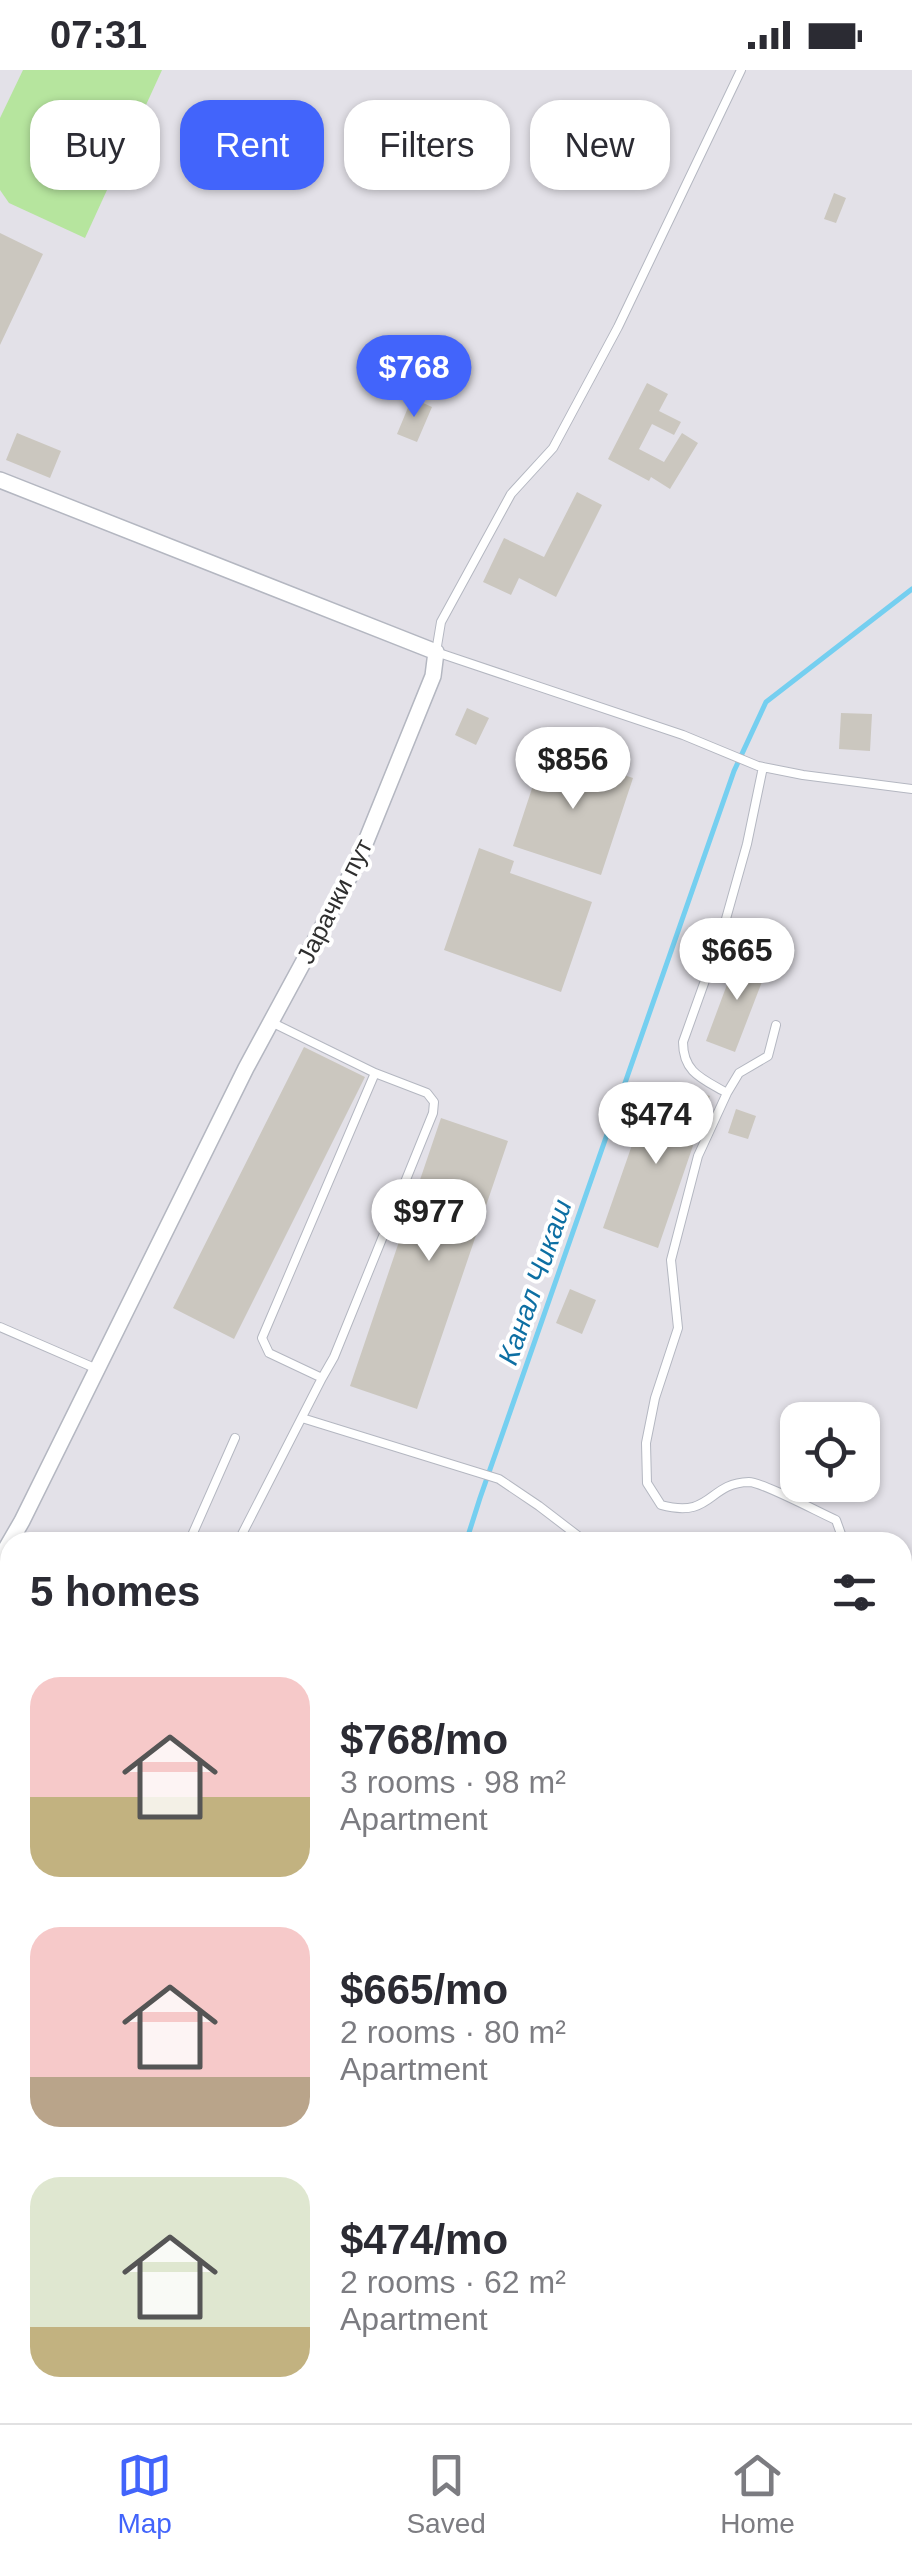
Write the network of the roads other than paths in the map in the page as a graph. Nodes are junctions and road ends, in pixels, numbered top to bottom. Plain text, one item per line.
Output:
1 (740, 70) edge
2 (0, 480) edge
3 (436, 652) junction
4 (761, 766) junction
5 (912, 789) edge
6 (271, 1022) junction
7 (776, 1025) dead end
8 (375, 1073) junction
9 (727, 1093) junction
10 (0, 1327) edge
11 (97, 1369) junction
12 (322, 1378) junction
13 (302, 1418) junction
14 (235, 1438) dead end
15 (16, 1532) edge
16 (193, 1532) edge
17 (243, 1532) edge
18 (573, 1532) edge
19 (840, 1532) edge

1 - 3 lane
2 - 3 street
3 - 4 lane
3 - 6 street, Јарачки пут
4 - 5 lane
4 - 9 lane
6 - 8 lane
6 - 11 street, Јарачки пут
7 - 9 lane
8 - 12 lane
8 - 12 lane
9 - 19 lane
10 - 11 lane
11 - 15 street, Јарачки пут
12 - 13 lane
13 - 17 lane
13 - 18 lane
14 - 16 lane

